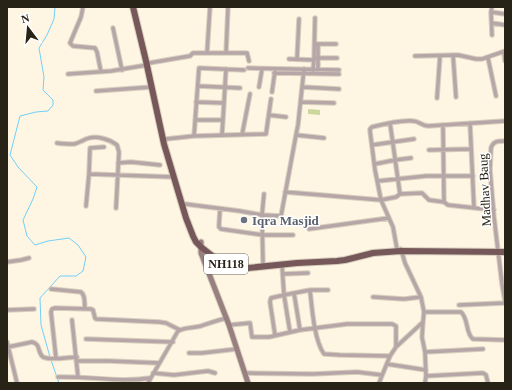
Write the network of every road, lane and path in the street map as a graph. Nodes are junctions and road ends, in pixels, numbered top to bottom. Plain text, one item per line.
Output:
1 (83, 7) edge
2 (133, 7) edge
3 (136, 7) edge
4 (210, 7) edge
5 (228, 7) edge
6 (492, 7) edge
7 (491, 12) junction
8 (505, 14) edge
9 (298, 18) dead end
10 (315, 18) dead end
11 (492, 23) junction
12 (505, 25) edge
13 (113, 28) dead end
14 (492, 34) dead end
15 (316, 44) junction
16 (336, 44) dead end
17 (505, 51) edge
18 (207, 53) junction
19 (226, 53) junction
20 (453, 55) junction
21 (415, 56) dead end
22 (440, 56) junction
23 (337, 58) dead end
24 (488, 58) junction
25 (505, 58) edge
26 (289, 59) dead end
27 (316, 59) junction
28 (248, 60) dead end
29 (297, 60) junction
30 (505, 61) edge
31 (148, 64) junction
32 (226, 69) junction
33 (262, 69) junction
34 (122, 70) junction
35 (313, 70) junction
36 (318, 70) junction
37 (275, 71) junction
38 (101, 72) junction
39 (304, 72) junction
40 (68, 74) dead end
41 (198, 86) junction
42 (152, 87) junction
43 (225, 87) junction
44 (259, 87) dead end
45 (302, 87) junction
46 (240, 88) dead end
47 (339, 89) dead end
48 (96, 91) dead end
49 (272, 92) dead end
50 (250, 94) dead end
51 (496, 96) dead end
52 (436, 98) dead end
53 (456, 98) dead end
54 (271, 100) dead end
55 (196, 102) junction
56 (301, 102) junction
57 (224, 103) junction
58 (334, 103) dead end
59 (269, 115) junction
60 (286, 117) dead end
61 (195, 120) junction
62 (223, 120) junction
63 (505, 121) edge
64 (390, 123) junction
65 (470, 123) junction
66 (443, 125) junction
67 (242, 135) junction
68 (296, 135) junction
69 (194, 136) junction
70 (222, 136) junction
71 (324, 138) dead end
72 (414, 138) dead end
73 (166, 139) junction
74 (505, 141) edge
75 (393, 142) junction
76 (57, 143) dead end
77 (372, 145) junction
78 (104, 147) dead end
79 (444, 149) junction
80 (471, 149) junction
81 (429, 150) dead end
82 (411, 158) dead end
83 (395, 160) junction
84 (118, 163) junction
85 (375, 164) junction
86 (160, 165) dead end
87 (89, 174) junction
88 (117, 175) junction
89 (444, 175) junction
90 (174, 176) junction
91 (473, 176) junction
92 (398, 178) junction
93 (378, 181) junction
94 (285, 192) junction
95 (264, 194) dead end
96 (400, 194) junction
97 (381, 200) junction
98 (444, 202) junction
99 (185, 204) junction
100 (86, 206) dead end
101 (474, 207) junction
102 (116, 208) dead end
103 (220, 208) junction
104 (494, 210) junction
105 (262, 215) junction
106 (389, 218) junction
107 (309, 229) dead end
108 (263, 234) junction
109 (293, 235) dead end
110 (201, 245) junction
111 (400, 249) junction
112 (502, 251) edge
113 (29, 258) dead end
114 (222, 260) junction
115 (7, 262) edge
116 (263, 264) junction
117 (282, 265) junction
118 (207, 269) junction
119 (283, 274) junction
120 (308, 274) dead end
121 (51, 289) dead end
122 (310, 290) junction
123 (328, 290) dead end
124 (294, 293) junction
125 (284, 294) junction
126 (504, 295) edge
127 (373, 297) dead end
128 (421, 297) junction
129 (505, 302) edge
130 (459, 305) dead end
131 (34, 309) dead end
132 (85, 309) junction
133 (7, 310) edge
134 (424, 312) junction
135 (227, 318) junction
136 (72, 320) dead end
137 (422, 322) junction
138 (229, 325) junction
139 (315, 327) junction
140 (180, 330) junction
141 (300, 330) junction
142 (290, 332) junction
143 (275, 335) junction
144 (86, 339) dead end
145 (505, 340) edge
146 (7, 342) edge
147 (172, 342) junction
148 (8, 347) junction
149 (396, 347) junction
150 (237, 349) junction
151 (483, 350) dead end
152 (425, 352) junction
153 (189, 353) dead end
154 (390, 356) junction
155 (54, 358) junction
156 (77, 359) junction
157 (159, 363) junction
158 (387, 364) junction
159 (426, 370) junction
160 (153, 373) junction
161 (215, 373) dead end
162 (245, 373) junction
163 (382, 375) junction
164 (426, 376) junction
165 (58, 377) dead end
166 (78, 377) junction
167 (150, 378) junction
168 (17, 383) edge
169 (148, 383) edge
170 (248, 383) edge
171 (379, 383) edge
172 (425, 383) edge
173 (488, 383) edge

1 - 38 street
2 - 31 highway, NH118
3 - 31 highway, NH118
4 - 18 street
5 - 19 street
6 - 7 street
7 - 8 street
7 - 11 street
9 - 29 street
10 - 15 street
11 - 12 street
11 - 14 street
13 - 34 street
15 - 16 street
15 - 27 street
17 - 24 street
17 - 25 street
18 - 19 street
18 - 31 street
19 - 28 street
20 - 22 street
20 - 24 street
20 - 53 street
21 - 22 street
22 - 52 street
23 - 27 street
24 - 51 street
25 - 30 street
26 - 29 street
27 - 29 street
27 - 35 street
27 - 36 street
31 - 34 street
31 - 42 highway, NH118
31 - 73 highway, NH118
32 - 33 street
32 - 41 street
32 - 43 street
33 - 37 street
33 - 44 street
34 - 38 street
35 - 36 street
35 - 39 street
36 - 39 street
37 - 39 street
37 - 49 street
38 - 40 street
39 - 45 street
41 - 43 street
41 - 55 street
42 - 48 street
42 - 90 highway, NH118
43 - 46 street
43 - 57 street
45 - 47 street
45 - 56 street
50 - 67 street
54 - 59 street
55 - 57 street
55 - 61 street
56 - 58 street
56 - 68 street
57 - 62 street
59 - 60 street
59 - 67 street
61 - 62 street
61 - 69 street
62 - 70 street
63 - 65 street
64 - 66 street
64 - 75 street
64 - 77 street
65 - 66 street
65 - 80 street
66 - 79 street
67 - 70 street
68 - 71 street
68 - 94 street
69 - 70 street
69 - 73 street
72 - 75 street
73 - 99 highway, NH118
74 - 104 street, Madhav Baug
75 - 77 street
75 - 83 street
76 - 84 street
77 - 85 street
78 - 87 street
79 - 80 street
79 - 81 street
79 - 89 street
80 - 91 street
82 - 83 street
83 - 85 street
83 - 92 street
84 - 86 street
84 - 88 street
85 - 93 street
87 - 88 street
87 - 100 street
88 - 90 street
88 - 102 street
89 - 91 street
89 - 92 street
89 - 98 street
90 - 110 highway, NH118
91 - 101 street
92 - 93 street
92 - 96 street
93 - 97 street
94 - 97 street
94 - 105 street
95 - 105 street
96 - 97 street
96 - 98 street
97 - 106 street
98 - 101 street
99 - 103 street
99 - 110 highway, NH118
101 - 104 street
103 - 105 street
103 - 108 street
104 - 112 street, Madhav Baug
105 - 108 street
106 - 107 street
106 - 111 street
108 - 109 street
108 - 116 street
110 - 114 highway, NH118
110 - 118 main road
111 - 112 highway, NH118
111 - 116 highway, NH118
111 - 117 highway, NH118
111 - 128 street
112 - 126 street, Madhav Baug
113 - 115 street
114 - 116 highway, NH118
114 - 117 highway, NH118
114 - 118 main road
117 - 119 street
118 - 135 main road
119 - 120 street
119 - 125 street
121 - 132 street
122 - 123 street
122 - 124 street
122 - 139 street
124 - 125 street
124 - 141 street
125 - 142 street
125 - 143 street
126 - 129 street, Madhav Baug
127 - 128 street
128 - 134 street
129 - 130 street
131 - 133 street
132 - 140 street
132 - 155 street
134 - 137 street
134 - 145 street
135 - 138 main road
135 - 140 street
136 - 156 street
137 - 149 street
137 - 152 street
138 - 143 street
138 - 150 main road
139 - 141 street
139 - 149 street
139 - 154 street
140 - 147 street
141 - 142 street
142 - 143 street
144 - 147 street
146 - 148 street
147 - 157 street
148 - 155 street
148 - 168 street
149 - 154 street
150 - 153 street
150 - 162 main road
151 - 152 street
152 - 159 street
154 - 158 street
155 - 156 street
156 - 157 street
156 - 166 street
157 - 160 street
158 - 159 street
158 - 163 street
159 - 164 street
160 - 161 street
160 - 167 street
162 - 163 street
162 - 170 main road
163 - 171 street
164 - 172 street
164 - 173 street
165 - 166 street
166 - 167 street
167 - 169 street

